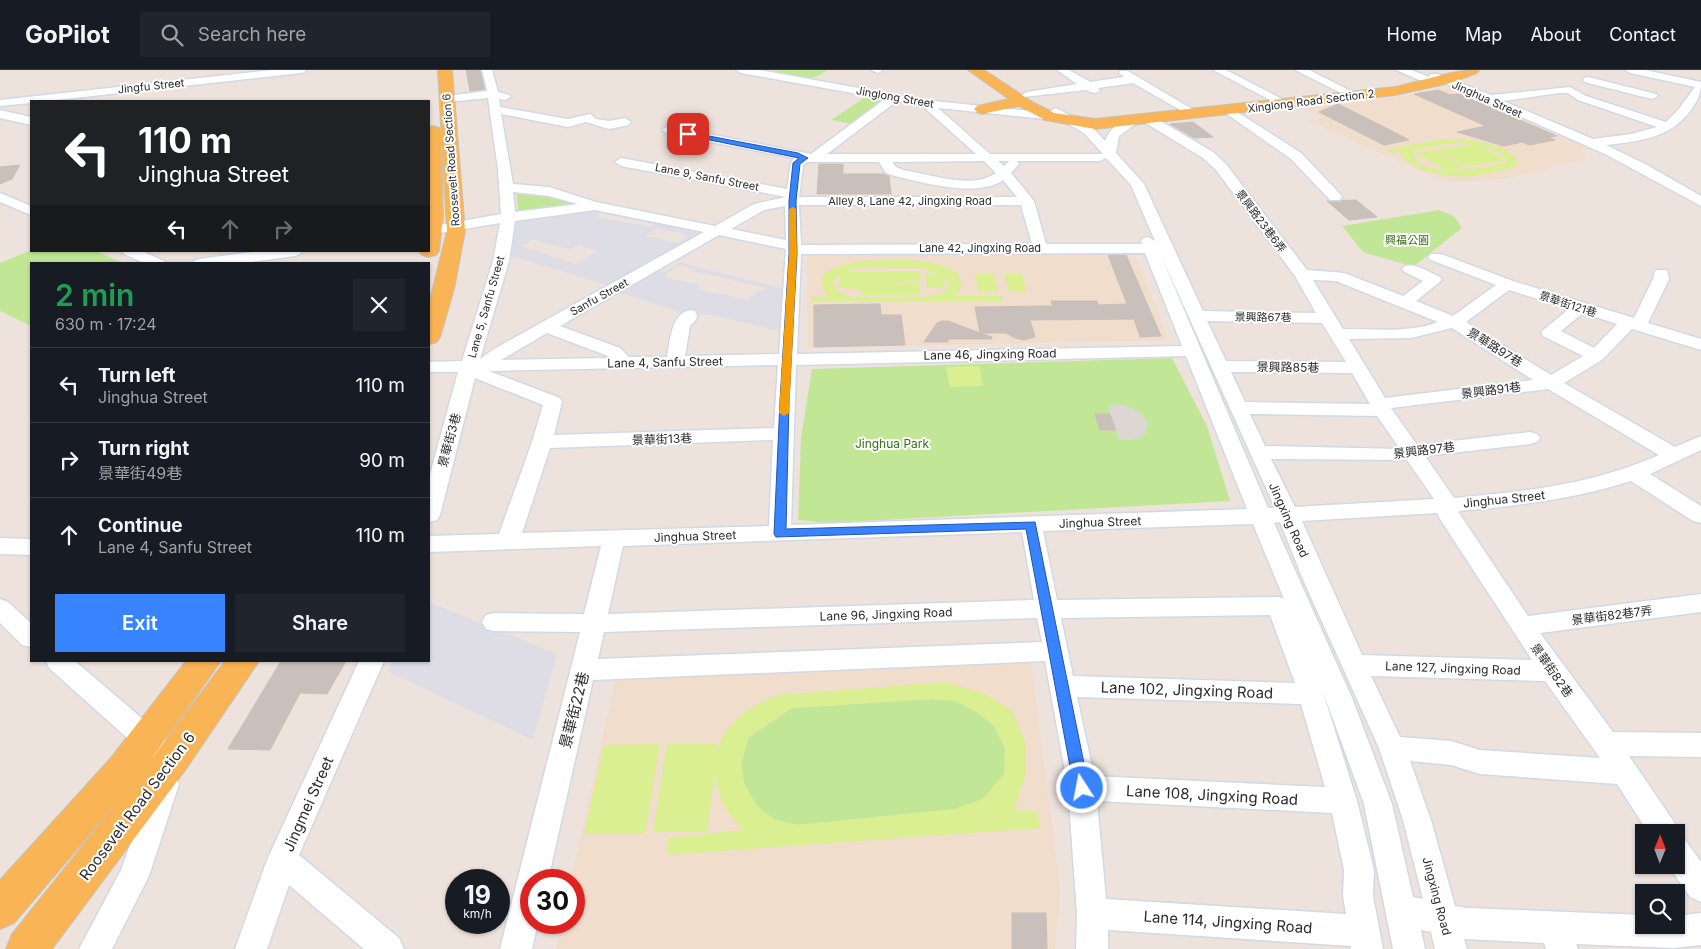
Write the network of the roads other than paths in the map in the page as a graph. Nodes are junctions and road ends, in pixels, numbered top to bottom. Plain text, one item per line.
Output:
1 (302, 70) edge
2 (429, 70) edge
3 (445, 70) edge
4 (487, 70) edge
5 (741, 70) edge
6 (976, 70) edge
7 (982, 70) edge
8 (988, 70) edge
9 (1062, 70) edge
10 (1119, 70) edge
11 (1218, 70) edge
12 (1300, 70) edge
13 (1401, 70) edge
14 (1455, 70) edge
15 (1472, 70) edge
16 (1630, 70) edge
17 (1601, 73) dead end
18 (827, 74) dead end
19 (1589, 75) edge
20 (1136, 76) edge
21 (1434, 79) junction
22 (814, 82) junction
23 (1088, 86) junction
24 (1701, 86) edge
25 (1570, 90) junction
26 (1345, 91) junction
27 (493, 94) junction
28 (1101, 94) dead end
29 (1021, 96) junction
30 (1652, 96) dead end
31 (895, 98) junction
32 (447, 99) junction
33 (1276, 99) junction
34 (1489, 99) junction
35 (516, 100) dead end
36 (0, 103) edge
37 (1696, 103) edge
38 (934, 104) junction
39 (982, 109) junction
40 (570, 110) dead end
41 (1186, 110) junction
42 (1228, 110) junction
43 (495, 111) junction
44 (0, 114) edge
45 (1064, 117) junction
46 (590, 118) junction
47 (1142, 118) junction
48 (30, 121) edge
49 (625, 122) dead end
50 (1668, 127) junction
51 (668, 130) dead end
52 (1590, 143) junction
53 (1105, 155) junction
54 (809, 158) junction
55 (883, 158) junction
56 (987, 158) junction
57 (1019, 158) junction
58 (621, 162) dead end
59 (1004, 173) junction
60 (508, 188) junction
61 (1335, 196) dead end
62 (0, 197) edge
63 (793, 197) junction
64 (1027, 201) junction
65 (1701, 202) edge
66 (595, 206) junction
67 (30, 211) edge
68 (508, 217) junction
69 (456, 226) junction
70 (431, 231) edge
71 (719, 231) junction
72 (794, 248) junction
73 (1040, 248) junction
74 (1158, 248) junction
75 (131, 252) edge
76 (288, 252) edge
77 (1436, 258) dead end
78 (154, 262) edge
79 (214, 262) edge
80 (1410, 269) dead end
81 (1299, 270) junction
82 (1661, 273) dead end
83 (1507, 284) junction
84 (1405, 302) junction
85 (1580, 308) junction
86 (689, 315) dead end
87 (1197, 316) junction
88 (1454, 322) junction
89 (1634, 324) junction
90 (1334, 326) junction
91 (546, 327) junction
92 (430, 334) edge
93 (1701, 346) edge
94 (1192, 351) junction
95 (1596, 356) junction
96 (788, 359) junction
97 (675, 361) junction
98 (625, 363) junction
99 (1219, 366) junction
100 (430, 367) edge
101 (473, 367) junction
102 (1357, 368) junction
103 (1551, 383) junction
104 (1381, 407) junction
105 (1238, 408) junction
106 (783, 434) junction
107 (1530, 438) dead end
108 (542, 442) junction
109 (1701, 442) edge
110 (1258, 452) junction
111 (1412, 454) junction
112 (1675, 456) junction
113 (1633, 473) junction
114 (1448, 504) junction
115 (430, 512) edge
116 (1287, 515) junction
117 (1261, 516) junction
118 (1701, 516) edge
119 (1031, 524) junction
120 (780, 534) junction
121 (614, 539) junction
122 (508, 541) junction
123 (430, 544) edge
124 (0, 546) edge
125 (30, 548) edge
126 (1701, 603) edge
127 (0, 608) edge
128 (1047, 609) junction
129 (494, 622) dead end
130 (594, 623) junction
131 (1522, 626) junction
132 (30, 637) edge
133 (1054, 649) junction
134 (59, 662) edge
135 (204, 662) edge
136 (242, 662) edge
137 (372, 662) edge
138 (1354, 665) junction
139 (584, 670) junction
140 (1552, 671) junction
141 (1062, 686) junction
142 (1311, 694) junction
143 (1606, 744) junction
144 (1701, 745) edge
145 (1392, 748) junction
146 (160, 749) junction
147 (1624, 772) junction
148 (1082, 788) junction
149 (1343, 801) junction
150 (1659, 824) edge
151 (282, 860) junction
152 (1685, 864) edge
153 (536, 869) edge
154 (1701, 888) edge
155 (0, 909) edge
156 (1400, 910) junction
157 (1092, 914) junction
158 (520, 932) edge
159 (1447, 934) edge
160 (1686, 937) edge
161 (1558, 938) edge
162 (1366, 940) edge
163 (254, 948) edge
164 (27, 949) edge
165 (95, 949) edge
166 (388, 949) edge
167 (516, 949) edge
168 (1092, 949) edge
169 (1409, 949) edge

1 - 36 street, Jingfu Street
2 - 70 main road, Roosevelt Road Section 6
3 - 32 main road, Roosevelt Road Section 6
4 - 27 street, Lane 5, Sanfu Street
5 - 22 street, Jinglong Street
6 - 7 street
6 - 29 main road
8 - 29 main road
9 - 23 street
10 - 20 street
11 - 33 street
12 - 26 street
13 - 21 street, Jinghua Street
14 - 21 main road, Xinglong Road Section 2
15 - 21 main road, Xinglong Road Section 2
16 - 24 street
17 - 19 street
18 - 22 street
19 - 25 street
19 - 30 street
20 - 23 street
20 - 41 street
21 - 26 main road, Xinglong Road Section 2
21 - 34 street, Jinghua Street
21 - 42 main road, Xinglong Road Section 2
22 - 31 street, Jinglong Street
23 - 28 street
23 - 29 street
24 - 37 street
25 - 34 street
25 - 50 street
26 - 33 main road, Xinglong Road Section 2
27 - 32 street
27 - 35 street
27 - 43 street, Lane 5, Sanfu Street
29 - 39 main road
29 - 45 main road
31 - 38 street, Jinglong Street
31 - 54 street
32 - 69 main road, Roosevelt Road Section 6
33 - 41 main road, Xinglong Road Section 2
34 - 52 street, Jinghua Street
37 - 50 street
38 - 39 street, Jinglong Street
38 - 56 street
39 - 45 street, Jinglong Street
40 - 46 street
41 - 47 main road, Xinglong Road Section 2
42 - 47 main road, Xinglong Road Section 2
42 - 61 street
43 - 46 street
43 - 60 street, Lane 5, Sanfu Street
44 - 48 street
45 - 47 main road
45 - 53 street, Jingxing Road
45 - 53 street, Jingxing Road
46 - 49 street
47 - 53 street
47 - 81 street, 景興路23巷6弄
50 - 52 street
51 - 54 street
52 - 65 street, Jinghua Street
53 - 57 street
53 - 74 street, Jingxing Road
54 - 55 street
54 - 63 street
55 - 56 street
55 - 59 street
56 - 57 street
56 - 59 street
57 - 59 street
58 - 63 street, Lane 9, Sanfu Street
59 - 64 street
60 - 66 street
60 - 68 street, Lane 5, Sanfu Street
62 - 67 street
63 - 64 street, Alley 8, Lane 42, Jingxing Road
63 - 71 street, Sanfu Street
63 - 72 street
64 - 73 street
66 - 68 street
66 - 71 street
68 - 69 street
68 - 101 street, Lane 5, Sanfu Street
69 - 70 street
69 - 92 main road, Roosevelt Road Section 6
71 - 72 street
71 - 91 street, Sanfu Street
72 - 73 street, Lane 42, Jingxing Road
72 - 96 street
73 - 74 street, Lane 42, Jingxing Road
74 - 87 street, Jingxing Road
74 - 94 street, Jingxing Road
75 - 78 street
76 - 79 street
77 - 83 street, 景華街121巷
80 - 84 street
81 - 84 street, 景華路97巷
81 - 90 street, 景興路23巷6弄
82 - 89 street
83 - 85 street, 景華街121巷
83 - 88 street
84 - 88 street, 景華路97巷
85 - 89 street, 景華街121巷
85 - 95 street
86 - 97 street
87 - 90 street, 景興路67巷
87 - 99 street, Jingxing Road
88 - 90 street
88 - 103 street, 景華路97巷
89 - 93 street, 景華街121巷
89 - 95 street, 景興路91巷
90 - 102 street
91 - 98 street
91 - 101 street, Sanfu Street
94 - 96 street, Lane 46, Jingxing Road
94 - 117 street, Jingxing Road
95 - 103 street, 景興路91巷
96 - 97 street, Lane 4, Sanfu Street
96 - 106 street
97 - 98 street, Lane 4, Sanfu Street
98 - 101 street, Lane 4, Sanfu Street
99 - 102 street, 景興路85巷
99 - 105 street, Jingxing Road
100 - 101 street, Lane 4, Sanfu Street
101 - 108 street
101 - 115 street, 景華街3巷
102 - 104 street
103 - 104 street, 景興路91巷
103 - 112 street, 景華路97巷
104 - 105 street, 景興路91巷
104 - 111 street
105 - 110 street, Jingxing Road
106 - 108 street, 景華街13巷
106 - 120 street
107 - 111 street, 景興路97巷
108 - 122 street
109 - 112 street, Jinghua Street
110 - 111 street, 景興路97巷
110 - 116 street, Jingxing Road
111 - 114 street
112 - 113 street, Jinghua Street
113 - 114 street, Jinghua Street
113 - 118 street
114 - 116 street, Jinghua Street
114 - 131 street, 景華街82巷
116 - 117 street, Jinghua Street
116 - 138 street, Jingxing Road
117 - 119 street, Jinghua Street
117 - 156 street, Jingxing Road
119 - 120 street, Jinghua Street
119 - 128 street
120 - 121 street, Jinghua Street
121 - 122 street, Jinghua Street
121 - 130 street, 景華街22巷
122 - 123 street, Jinghua Street
124 - 125 street
126 - 131 street, 景華街82巷7弄
127 - 132 street
128 - 130 street, Lane 96, Jingxing Road
128 - 133 street
128 - 142 street, Lane 96, Jingxing Road
129 - 130 street, Lane 96, Jingxing Road
130 - 139 street, 景華街22巷
131 - 140 street, 景華街82巷
133 - 139 street
133 - 141 street
134 - 146 street
135 - 146 main road, Roosevelt Road Section 6
136 - 146 main road, Roosevelt Road Section 6
137 - 151 street, Jingmei Street
138 - 140 street, Lane 127, Jingxing Road
138 - 145 street, Jingxing Road
139 - 153 street, 景華街22巷
140 - 143 street, 景華街82巷
141 - 142 street, Lane 102, Jingxing Road
141 - 148 street
142 - 149 street
143 - 144 street
143 - 147 street, 景華街82巷
145 - 147 street
145 - 159 street, Jingxing Road
146 - 155 main road, Roosevelt Road Section 6
146 - 164 main road, Roosevelt Road Section 6
146 - 165 street
147 - 150 street, 景華街82巷
148 - 149 street, Lane 108, Jingxing Road
148 - 157 street
149 - 162 street
151 - 163 street, Jingmei Street
151 - 166 street
152 - 154 street
156 - 159 street
156 - 169 street, Jingxing Road
157 - 162 street, Lane 114, Jingxing Road
157 - 168 street
158 - 167 street
159 - 161 street
160 - 161 street

